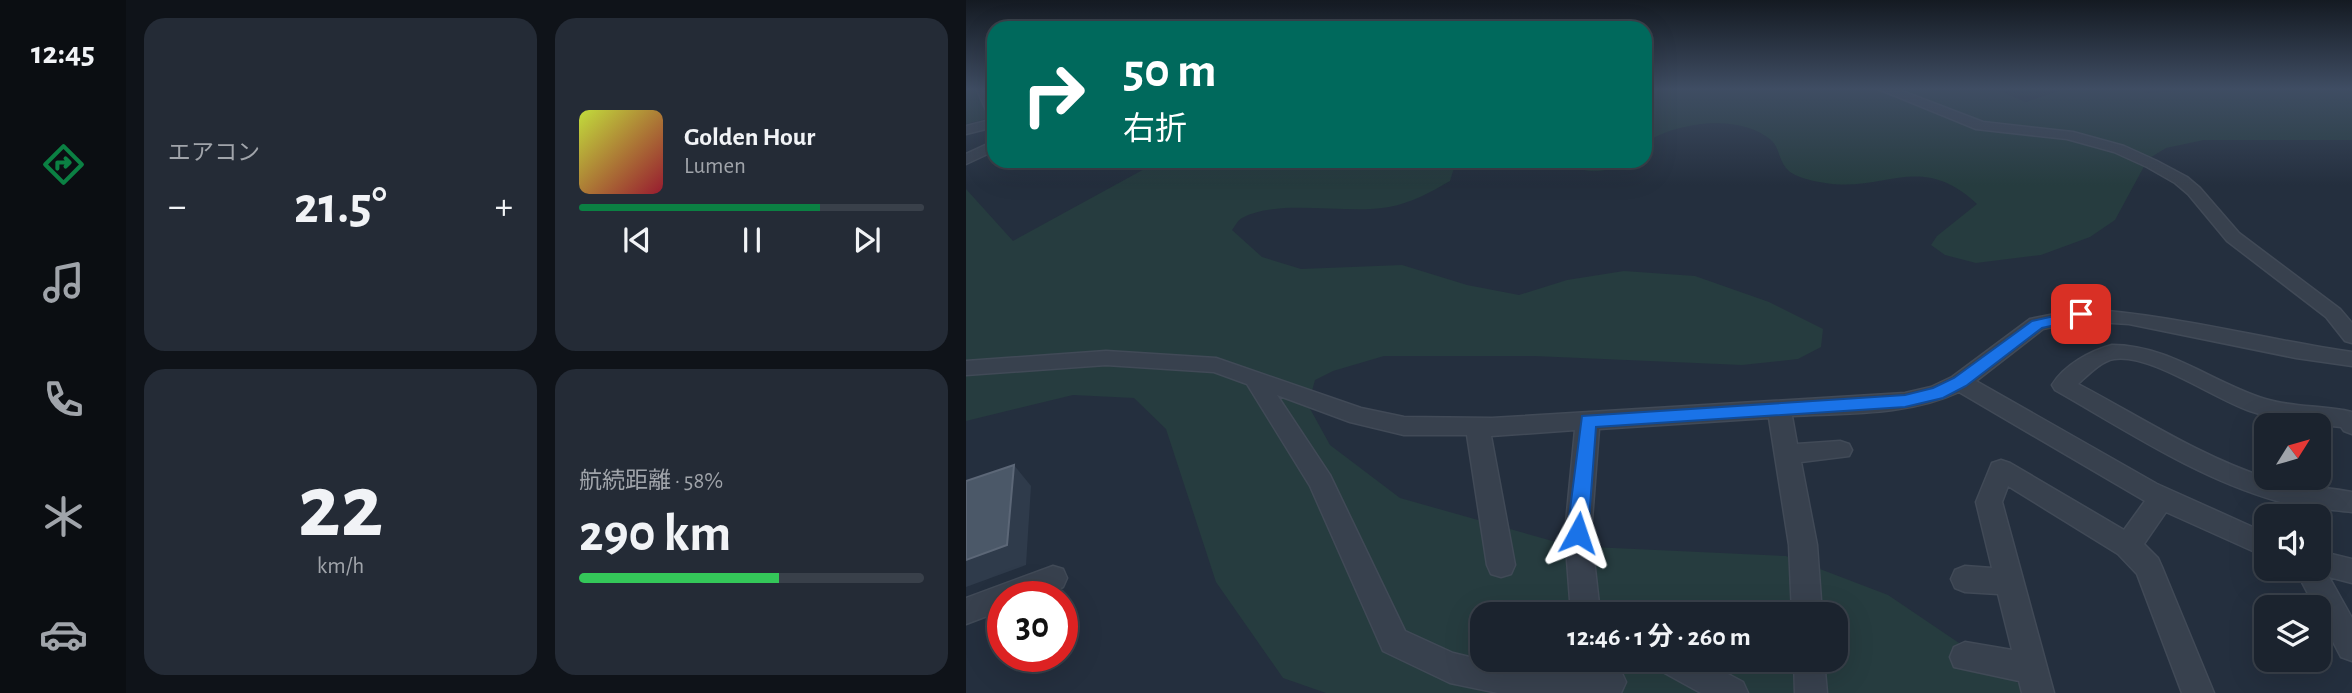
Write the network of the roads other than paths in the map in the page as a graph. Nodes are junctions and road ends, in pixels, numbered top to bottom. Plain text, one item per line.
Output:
1 (1965, 120) edge
2 (987, 125) edge
3 (966, 130) edge
4 (987, 148) edge
5 (966, 159) edge
6 (2352, 336) edge
7 (2352, 359) edge
8 (966, 368) edge
9 (1255, 379) junction
10 (1960, 382) junction
11 (1779, 408) junction
12 (1588, 421) junction
13 (2352, 425) edge
14 (1478, 427) junction
15 (1840, 450) dead end
16 (1787, 454) junction
17 (2161, 498) junction
18 (2352, 502) edge
19 (2254, 540) edge
20 (2128, 546) junction
21 (1501, 565) dead end
22 (2331, 566) edge
23 (2352, 571) edge
24 (1053, 578) dead end
25 (1965, 579) dead end
26 (1045, 581) edge
27 (2316, 581) edge
28 (2009, 582) junction
29 (1584, 602) edge
30 (1806, 602) edge
31 (987, 603) edge
32 (966, 611) edge
33 (2352, 647) edge
34 (1965, 657) dead end
35 (1694, 672) edge
36 (1810, 672) edge
37 (2035, 680) edge
38 (1610, 682) dead end
39 (1732, 693) edge
40 (1811, 693) edge
41 (2198, 693) edge

1 - 6 street
2 - 3 street
4 - 5 street
7 - 10 street
8 - 9 street
9 - 14 street
9 - 38 street
10 - 11 street
10 - 17 street
11 - 12 street
11 - 16 street
12 - 14 street
12 - 29 street
13 - 18 street
14 - 21 street
15 - 16 street
16 - 30 street
17 - 19 street
17 - 20 street
20 - 28 street
20 - 41 street
22 - 23 street
24 - 26 street
25 - 28 street
27 - 33 street
28 - 37 street
31 - 32 street
34 - 37 street
35 - 39 street
36 - 40 street

